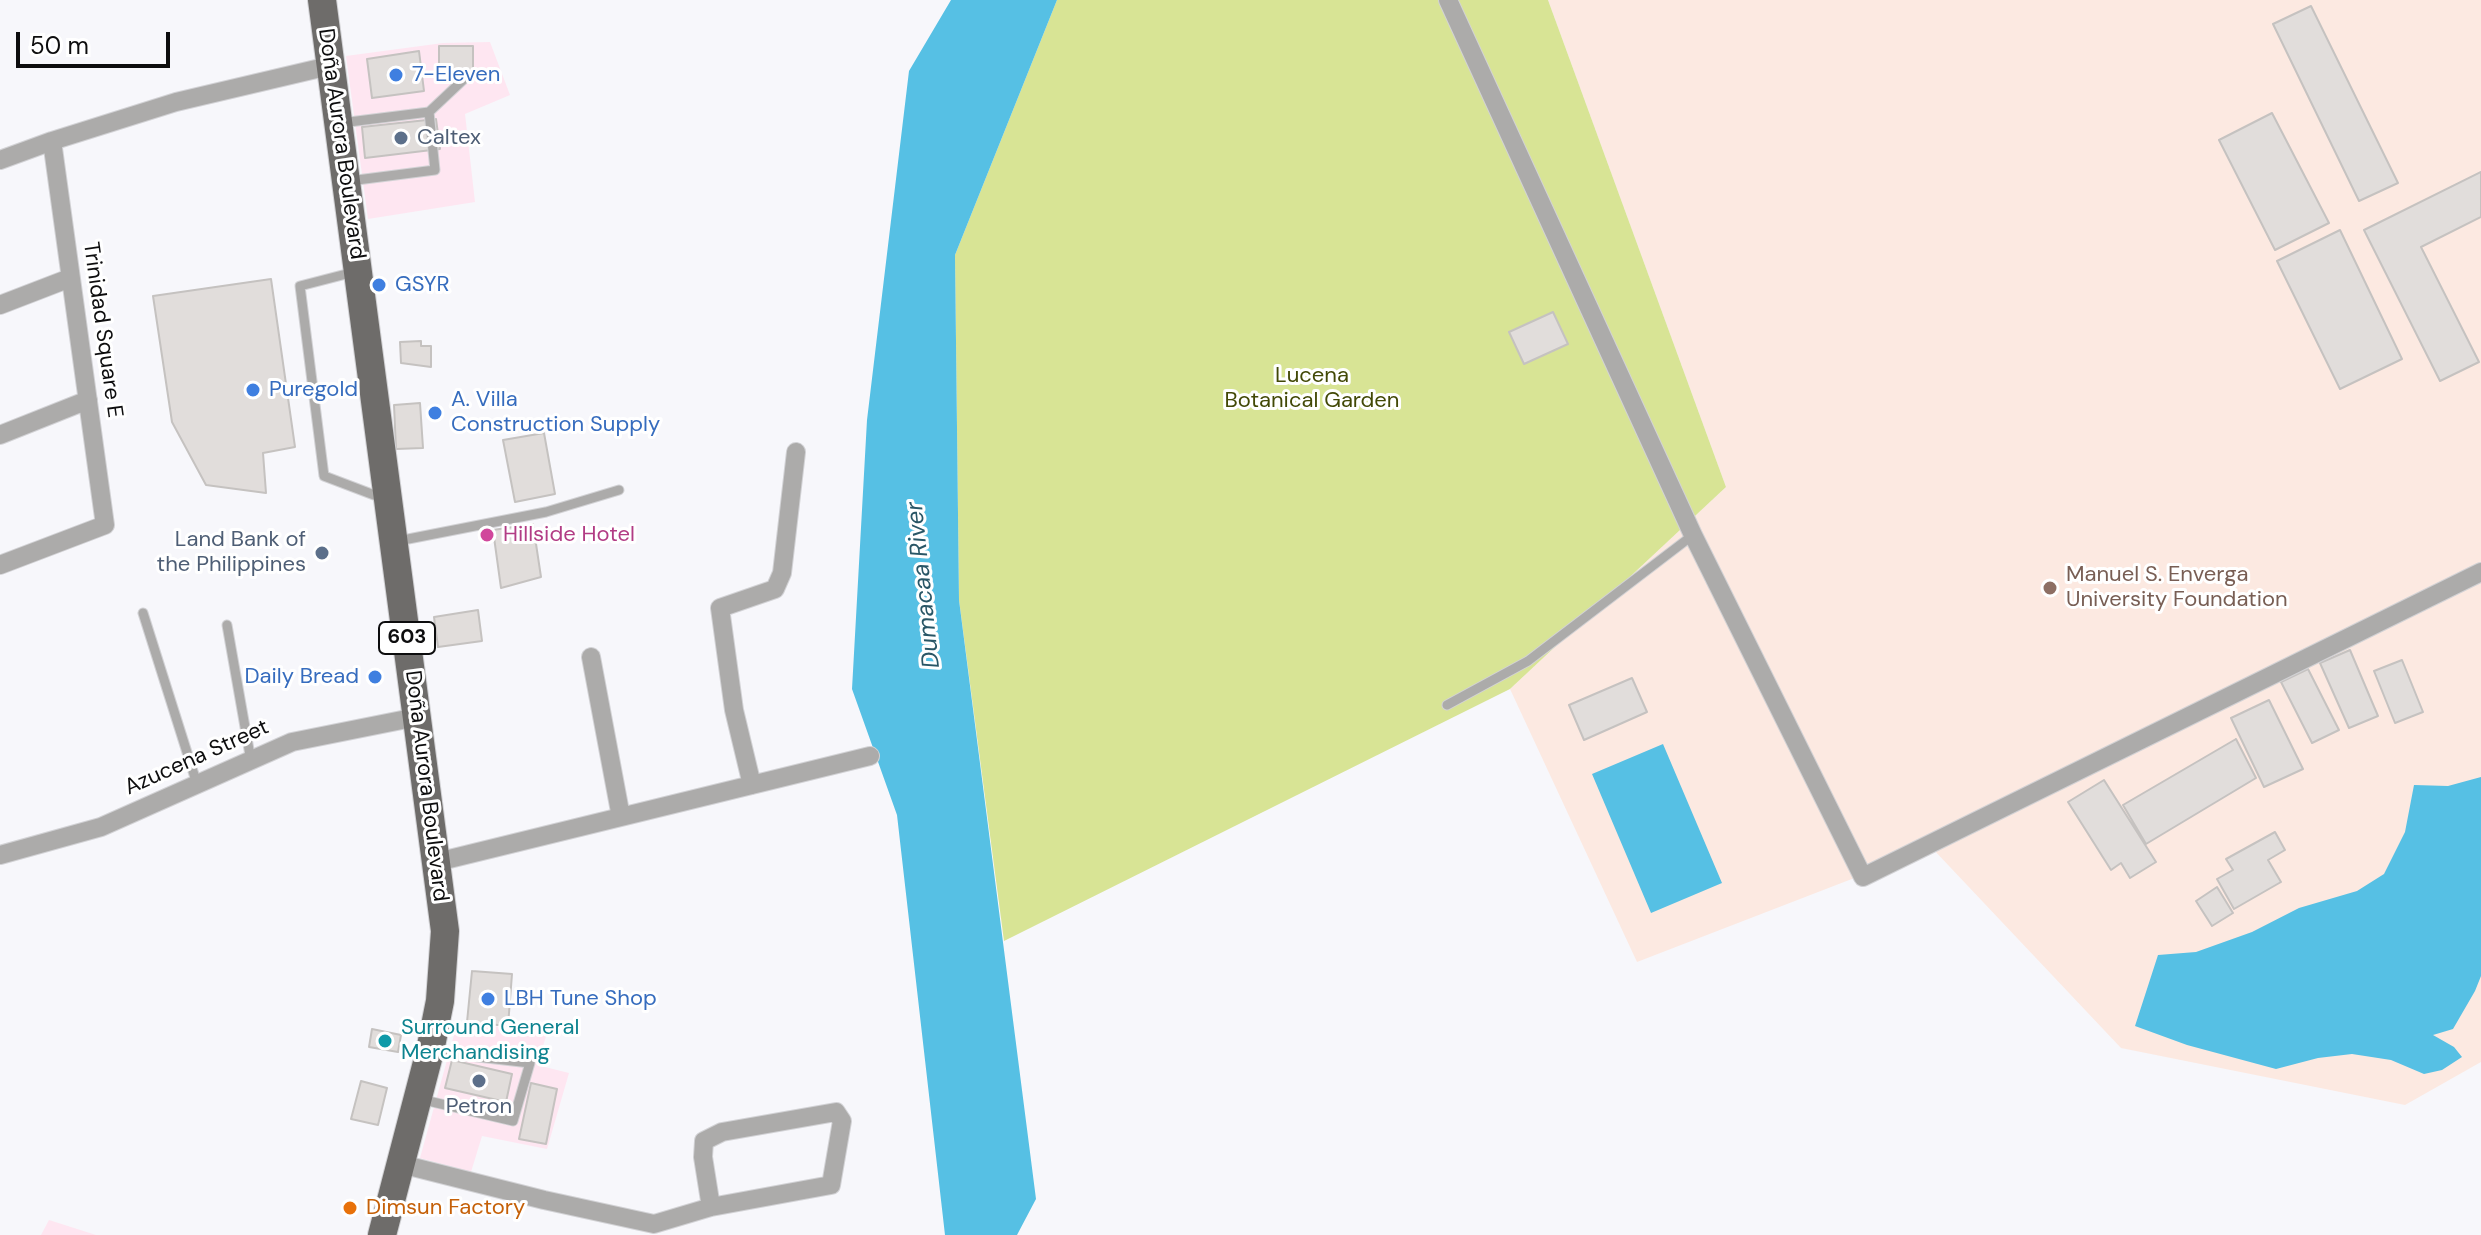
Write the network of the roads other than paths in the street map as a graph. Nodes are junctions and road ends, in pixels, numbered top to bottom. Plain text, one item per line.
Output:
1 (322, 0) edge
2 (1448, 0) edge
3 (329, 66) junction
4 (463, 80) dead end
5 (429, 112) junction
6 (338, 124) junction
7 (52, 141) junction
8 (0, 160) edge
9 (345, 182) junction
10 (358, 271) junction
11 (70, 278) junction
12 (0, 305) edge
13 (88, 400) junction
14 (0, 435) edge
15 (796, 452) dead end
16 (619, 490) dead end
17 (389, 501) junction
18 (1693, 535) junction
19 (394, 542) junction
20 (0, 565) edge
21 (2481, 572) edge
22 (143, 613) dead end
23 (227, 625) dead end
24 (591, 657) dead end
25 (1447, 705) dead end
26 (417, 717) junction
27 (870, 756) dead end
28 (251, 761) junction
29 (197, 784) junction
30 (752, 785) junction
31 (621, 817) junction
32 (0, 855) edge
33 (437, 862) junction
34 (430, 1051) junction
35 (420, 1099) junction
36 (401, 1164) junction
37 (711, 1207) junction
38 (382, 1235) edge

1 - 3 main road, Doña Aurora Boulevard / 603
2 - 18 street
3 - 6 main road, Doña Aurora Boulevard / 603
3 - 7 street
4 - 5 lane
5 - 6 lane
5 - 9 lane
6 - 9 main road, Doña Aurora Boulevard / 603
7 - 8 street
7 - 11 street, Trinidad Square E
9 - 10 main road, Doña Aurora Boulevard / 603
10 - 17 main road, Doña Aurora Boulevard / 603
10 - 17 lane
11 - 12 street
11 - 13 street, Trinidad Square E
13 - 14 street
13 - 20 street, Trinidad Square E
15 - 30 street
16 - 19 lane
17 - 19 main road, Doña Aurora Boulevard / 603
18 - 21 street
18 - 25 lane
19 - 26 main road, Doña Aurora Boulevard / 603
22 - 29 lane
23 - 28 lane
24 - 31 street
26 - 28 street, Azucena Street
26 - 33 main road, Doña Aurora Boulevard / 603
27 - 30 street
28 - 29 street, Azucena Street
29 - 32 street, Azucena Street
30 - 31 street
31 - 33 street
33 - 34 main road, Doña Aurora Boulevard / 603
34 - 35 main road, Doña Aurora Boulevard / 603
34 - 35 lane
35 - 36 main road, Doña Aurora Boulevard / 603
36 - 37 street
36 - 38 main road, Doña Aurora Boulevard / 603
37 - 37 street

